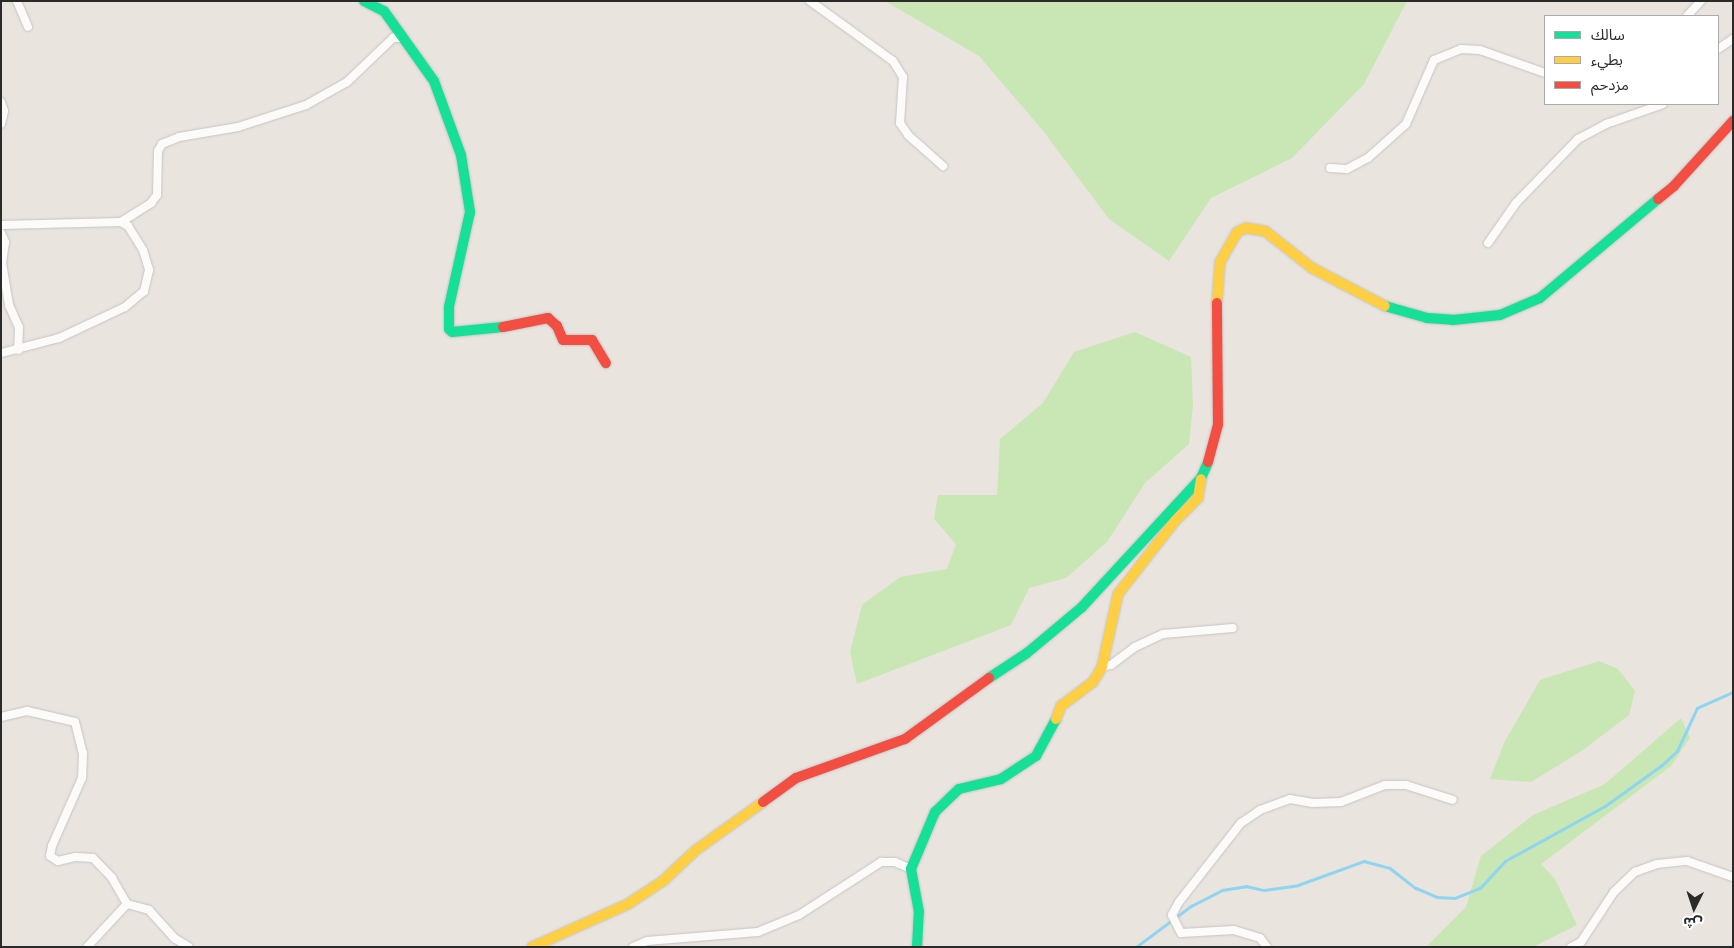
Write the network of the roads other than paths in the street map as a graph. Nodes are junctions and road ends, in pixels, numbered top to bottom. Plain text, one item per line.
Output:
1 (17, 1) edge
2 (364, 1) edge
3 (810, 1) edge
4 (1701, 1) edge
5 (1688, 15) edge
6 (28, 27) dead end
7 (403, 38) junction
8 (1733, 40) edge
9 (1719, 48) edge
10 (1544, 73) edge
11 (1, 102) edge
12 (1660, 105) edge
13 (1733, 121) edge
14 (1, 124) edge
15 (944, 166) dead end
16 (1330, 168) dead end
17 (121, 222) junction
18 (1, 225) edge
19 (1, 233) edge
20 (1488, 243) dead end
21 (18, 350) junction
22 (1, 353) edge
23 (606, 363) dead end
24 (1201, 478) junction
25 (1233, 628) dead end
26 (1102, 668) junction
27 (1, 716) edge
28 (1453, 800) dead end
29 (911, 868) junction
30 (1733, 877) edge
31 (127, 904) junction
32 (88, 947) edge
33 (189, 947) edge
34 (532, 947) edge
35 (633, 947) edge
36 (918, 947) edge
37 (1267, 947) edge
38 (1571, 947) edge

1 - 6 street
2 - 7 main road
3 - 15 street
4 - 5 street
7 - 17 street
7 - 23 main road
8 - 9 street
10 - 16 street
11 - 14 street
12 - 20 street
13 - 24 main road
17 - 18 street
17 - 21 street
19 - 21 street
21 - 22 street
24 - 26 main road
24 - 34 main road
25 - 26 street
26 - 29 main road
27 - 31 street
28 - 37 street
29 - 35 street
29 - 36 main road
30 - 38 street
31 - 32 street
31 - 33 street

